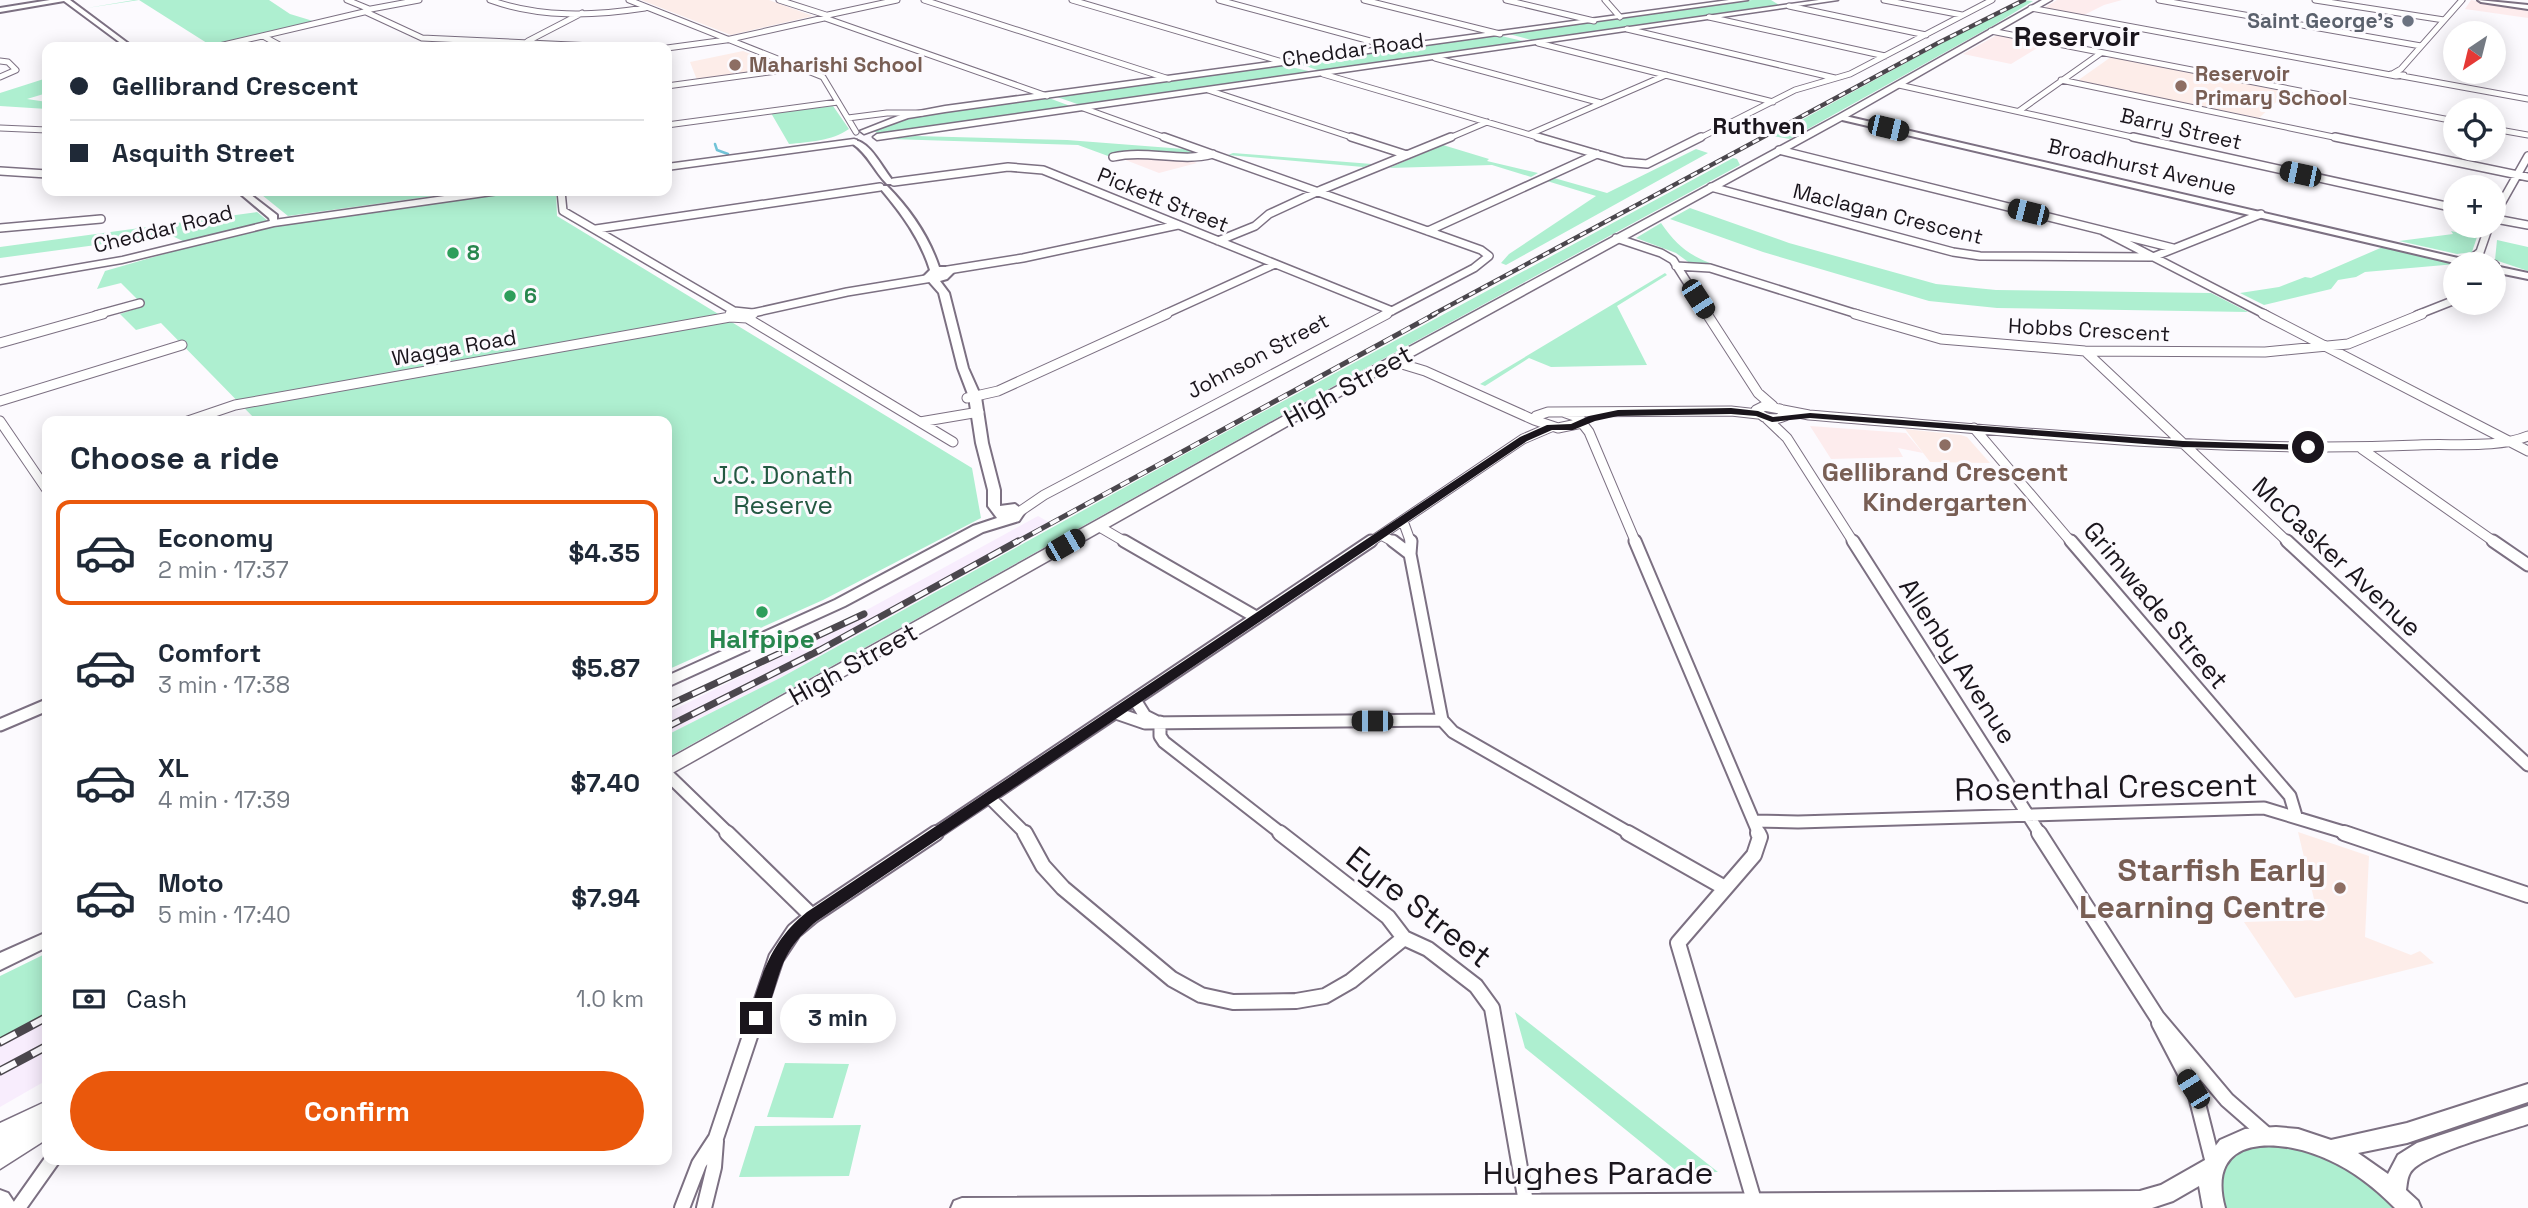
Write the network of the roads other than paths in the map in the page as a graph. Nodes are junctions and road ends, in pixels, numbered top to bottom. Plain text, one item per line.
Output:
1 (63, 0) edge
2 (347, 0) edge
3 (419, 0) edge
4 (490, 0) edge
5 (629, 0) edge
6 (779, 0) edge
7 (897, 0) edge
8 (924, 0) edge
9 (1072, 0) edge
10 (1219, 0) edge
11 (1364, 0) edge
12 (1506, 0) edge
13 (1545, 0) edge
14 (1605, 0) edge
15 (1744, 0) edge
16 (1773, 0) edge
17 (1834, 0) edge
18 (1884, 0) edge
19 (1992, 0) edge
20 (2048, 0) edge
21 (2160, 0) edge
22 (2315, 0) edge
23 (2462, 0) edge
24 (2482, 0) edge
25 (1693, 3) edge
26 (2035, 4) edge
27 (1529, 5) junction
28 (1789, 6) junction
29 (2528, 7) edge
30 (647, 8) junction
31 (0, 10) edge
32 (366, 10) junction
33 (583, 13) junction
34 (1962, 15) junction
35 (826, 17) junction
36 (1620, 17) junction
37 (1709, 18) junction
38 (1594, 21) junction
39 (2443, 21) junction
40 (1626, 29) junction
41 (1991, 31) junction
42 (1500, 34) junction
43 (1926, 35) junction
44 (263, 36) junction
45 (726, 40) junction
46 (123, 42) edge
47 (237, 42) edge
48 (274, 42) edge
49 (504, 42) edge
50 (527, 42) edge
51 (1538, 43) junction
52 (2422, 45) junction
53 (672, 47) edge
54 (1396, 48) junction
55 (2102, 53) junction
56 (1885, 56) junction
57 (1435, 58) junction
58 (0, 61) edge
59 (1286, 63) junction
60 (800, 69) junction
61 (1323, 74) junction
62 (2402, 74) junction
63 (1666, 75) junction
64 (0, 77) edge
65 (1838, 78) junction
66 (1169, 79) junction
67 (2061, 80) junction
68 (672, 85) edge
69 (1899, 85) junction
70 (1208, 90) junction
71 (1047, 96) junction
72 (2528, 99) edge
73 (838, 102) junction
74 (1773, 102) junction
75 (1601, 103) junction
76 (1083, 108) junction
77 (2019, 111) junction
78 (924, 113) junction
79 (1841, 117) junction
80 (848, 118) junction
81 (2443, 119) edge
82 (1487, 122) junction
83 (672, 124) edge
84 (0, 128) edge
85 (42, 130) edge
86 (2506, 131) edge
87 (1530, 134) junction
88 (2528, 136) edge
89 (855, 137) junction
90 (870, 142) junction
91 (1779, 150) junction
92 (1594, 153) junction
93 (1213, 154) junction
94 (1407, 155) junction
95 (2528, 156) edge
96 (1113, 157) dead end
97 (672, 167) edge
98 (0, 171) edge
99 (10, 172) junction
100 (42, 174) edge
101 (2517, 175) junction
102 (0, 176) edge
103 (2528, 177) edge
104 (887, 185) junction
105 (1711, 187) junction
106 (1319, 192) junction
107 (247, 196) edge
108 (464, 196) edge
109 (562, 196) edge
110 (2506, 199) edge
111 (2443, 205) edge
112 (2261, 214) junction
113 (18, 218) dead end
114 (101, 219) dead end
115 (2506, 219) edge
116 (274, 223) junction
117 (1178, 225) junction
118 (2527, 225) edge
119 (13, 227) junction
120 (0, 228) edge
121 (596, 229) junction
122 (1428, 231) junction
123 (2103, 231) junction
124 (1616, 238) junction
125 (1218, 241) junction
126 (2174, 248) junction
127 (2443, 255) edge
128 (2153, 257) junction
129 (1275, 264) junction
130 (1678, 268) junction
131 (2506, 270) edge
132 (938, 273) junction
133 (2526, 275) edge
134 (0, 279) edge
135 (141, 303) dead end
136 (2443, 305) edge
137 (1392, 312) junction
138 (732, 314) junction
139 (750, 315) junction
140 (0, 343) edge
141 (182, 345) dead end
142 (2331, 347) junction
143 (2085, 351) junction
144 (1396, 359) junction
145 (1758, 393) junction
146 (971, 397) junction
147 (0, 401) edge
148 (1501, 403) junction
149 (1773, 406) junction
150 (1563, 412) junction
151 (1761, 412) junction
152 (974, 413) junction
153 (1543, 413) junction
154 (1618, 413) junction
155 (1783, 415) junction
156 (203, 416) edge
157 (0, 421) edge
158 (1535, 421) junction
159 (920, 422) junction
160 (1582, 423) junction
161 (1551, 427) junction
162 (1568, 428) junction
163 (1974, 428) junction
164 (2528, 433) edge
165 (2498, 435) junction
166 (12, 438) junction
167 (1787, 438) junction
168 (1523, 439) junction
169 (2468, 441) junction
170 (0, 442) edge
171 (953, 442) dead end
172 (2511, 442) junction
173 (1593, 443) junction
174 (2183, 444) junction
175 (2362, 449) junction
176 (2528, 451) edge
177 (42, 470) edge
178 (36, 472) junction
179 (42, 482) edge
180 (1008, 512) junction
181 (1403, 521) junction
182 (1098, 527) junction
183 (1381, 535) junction
184 (1410, 554) junction
185 (2528, 565) edge
186 (1256, 617) junction
187 (672, 680) edge
188 (1135, 700) junction
189 (42, 707) edge
190 (1116, 713) junction
191 (1442, 720) junction
192 (1158, 722) junction
193 (0, 724) edge
194 (2528, 765) edge
195 (672, 766) edge
196 (672, 779) edge
197 (990, 798) junction
198 (2028, 816) junction
199 (2296, 816) junction
200 (1755, 824) junction
201 (1725, 888) junction
202 (2528, 895) edge
203 (812, 916) junction
204 (1405, 938) junction
205 (42, 941) edge
206 (2, 957) edge
207 (2157, 1017) junction
208 (2193, 1089) junction
209 (2219, 1089) junction
210 (2528, 1093) edge
211 (42, 1115) edge
212 (2528, 1115) edge
213 (42, 1128) edge
214 (2267, 1135) junction
215 (0, 1136) edge
216 (716, 1138) junction
217 (2330, 1150) junction
218 (0, 1157) edge
219 (48, 1165) edge
220 (2212, 1165) junction
221 (0, 1200) edge
222 (2402, 1200) edge
223 (1527, 1206) edge
224 (1757, 1206) edge
225 (6, 1208) edge
226 (18, 1208) edge
227 (682, 1208) edge
228 (704, 1208) edge
229 (962, 1208) edge
230 (978, 1208) edge
231 (2214, 1208) edge

1 - 31 street
1 - 46 street
2 - 32 street
3 - 32 street
4 - 33 street
5 - 30 street
6 - 35 street
7 - 35 street
8 - 66 street
9 - 59 street
10 - 54 street
11 - 42 street
12 - 27 street
13 - 27 street
14 - 36 street
15 - 25 main road, Cheddar Road
16 - 28 main road
17 - 28 main road, Cheddar Road
18 - 34 street
19 - 34 street
20 - 26 main road, High Street
21 - 52 street
22 - 39 street
23 - 39 street
24 - 29 street
25 - 36 main road, Cheddar Road
26 - 41 main road, High Street
26 - 62 street
27 - 38 street
28 - 37 main road, Cheddar Road
28 - 43 street
30 - 33 street
30 - 45 street
32 - 44 street
32 - 49 street
33 - 50 street
34 - 43 street
35 - 45 street
35 - 71 street
36 - 38 main road, Cheddar Road
37 - 40 main road, Cheddar Road
37 - 56 street
38 - 42 main road, Cheddar Road
39 - 52 street
40 - 51 main road, Cheddar Road
40 - 65 street
41 - 55 street
41 - 69 main road, High Street
42 - 51 main road
42 - 54 main road, Cheddar Road
43 - 56 street
44 - 47 street
44 - 48 street
45 - 53 street
45 - 60 street
51 - 57 main road, Cheddar Road
51 - 63 street
52 - 62 street
54 - 59 main road, Cheddar Road
55 - 67 street
55 - 81 street
56 - 65 street
57 - 61 main road, Cheddar Road
57 - 75 street
58 - 64 street
59 - 61 main road
59 - 66 main road, Cheddar Road
60 - 68 street
60 - 73 street
61 - 70 main road, Cheddar Road
61 - 82 street
62 - 72 street
63 - 74 street
63 - 75 street
65 - 74 street
66 - 71 main road, Cheddar Road
67 - 77 street
67 - 101 street
69 - 77 street, Barry Street
69 - 79 main road, High Street
70 - 76 main road, Cheddar Road
70 - 94 street
71 - 76 main road
71 - 78 main road, Cheddar Road
73 - 80 street
73 - 83 street
74 - 92 street
75 - 87 street
76 - 90 main road, Cheddar Road
76 - 93 street
77 - 111 street, Barry Street
78 - 80 street, Cheddar Road
78 - 89 main road, Cheddar Road
79 - 91 main road, High Street
79 - 112 street, Broadhurst Avenue
80 - 89 street
82 - 87 street
82 - 94 street
84 - 85 street
86 - 88 street
87 - 92 street
89 - 90 street
89 - 90 main road
89 - 97 main road, Cheddar Road
90 - 104 street
91 - 105 main road, High Street
91 - 123 street
92 - 122 street
93 - 96 street
93 - 106 street
94 - 106 street
95 - 101 street
98 - 99 street
99 - 100 street
99 - 102 street
101 - 103 street
101 - 110 street
104 - 117 street, Pickett Street
104 - 121 street, Pickett Street
104 - 132 street
105 - 124 main road, High Street
105 - 128 street, Maclagan Crescent
106 - 122 street
106 - 125 street
107 - 116 street
108 - 116 main road, Cheddar Road
109 - 121 street
112 - 126 street, Maclagan Crescent
112 - 127 street, Broadhurst Avenue
113 - 119 street
114 - 119 street
115 - 118 street
116 - 134 main road, Cheddar Road
117 - 125 street, Pickett Street
117 - 132 street
119 - 120 street
121 - 138 street
122 - 137 street, Johnson Street
123 - 126 street
123 - 128 street
124 - 130 street
124 - 144 main road, High Street
125 - 129 street, Pickett Street
126 - 128 street, Maclagan Crescent
128 - 142 street
129 - 137 street, Pickett Street
129 - 146 street
130 - 143 street, Hobbs Crescent
130 - 145 street
131 - 133 street
132 - 139 street
132 - 146 street
135 - 140 street
136 - 142 street, Hobbs Crescent
137 - 180 street, Johnson Street
138 - 139 street
138 - 156 street, Wagga Road
139 - 159 street
141 - 147 street
142 - 143 street, Hobbs Crescent
142 - 165 street
143 - 174 street, McCasker Avenue
144 - 148 street
144 - 182 main road, High Street
145 - 149 street
145 - 151 street
146 - 152 street
148 - 153 street
148 - 158 street
149 - 151 street
149 - 155 street
150 - 153 street
150 - 154 street
150 - 160 street
151 - 154 street
151 - 155 street
151 - 167 street, Allenby Avenue
152 - 159 street
152 - 180 street
153 - 158 street
154 - 160 street
155 - 163 street
155 - 167 street, Allenby Avenue
157 - 166 street
158 - 161 street
158 - 168 street
159 - 171 street
160 - 162 street
160 - 173 street
161 - 162 street
161 - 168 street
162 - 173 street
163 - 174 street
163 - 199 street, Grimwade Street
164 - 165 street
164 - 172 street
165 - 169 street
165 - 172 street
166 - 170 street
166 - 178 street
167 - 198 street, Allenby Avenue
168 - 181 street
169 - 172 street
169 - 175 street
172 - 176 street
173 - 200 street
174 - 175 street
174 - 194 street, McCasker Avenue
175 - 185 street
177 - 178 street
178 - 179 street
180 - 187 street, Johnson Street
181 - 183 street
181 - 184 street
182 - 186 street
182 - 195 main road, High Street
183 - 184 street
183 - 186 street
184 - 191 street
186 - 188 street
188 - 190 street
188 - 192 street, Eyre Street
189 - 193 street
190 - 192 street
190 - 197 street
191 - 192 street
191 - 201 street
192 - 204 street, Eyre Street
196 - 203 street
197 - 203 street
197 - 204 street
198 - 199 street, Rosenthal Crescent
198 - 200 street, Rosenthal Crescent
198 - 207 street, Allenby Avenue
199 - 202 street, Rosenthal Crescent
200 - 201 street
201 - 224 street
203 - 216 street
204 - 223 street, Eyre Street
205 - 206 street
207 - 208 street, Allenby Avenue
207 - 209 street, Allenby Avenue
208 - 209 street
208 - 220 street, Allenby Avenue
209 - 214 street, Allenby Avenue
210 - 217 street
211 - 215 main road
212 - 222 street
213 - 218 main road
214 - 217 street
214 - 220 street, Hughes Parade
216 - 227 street
216 - 228 street
217 - 222 street
219 - 226 street
220 - 224 street, Hughes Parade
220 - 231 street
221 - 225 street
223 - 224 street, Hughes Parade
223 - 230 street, Hughes Parade
229 - 230 street, Hughes Parade

